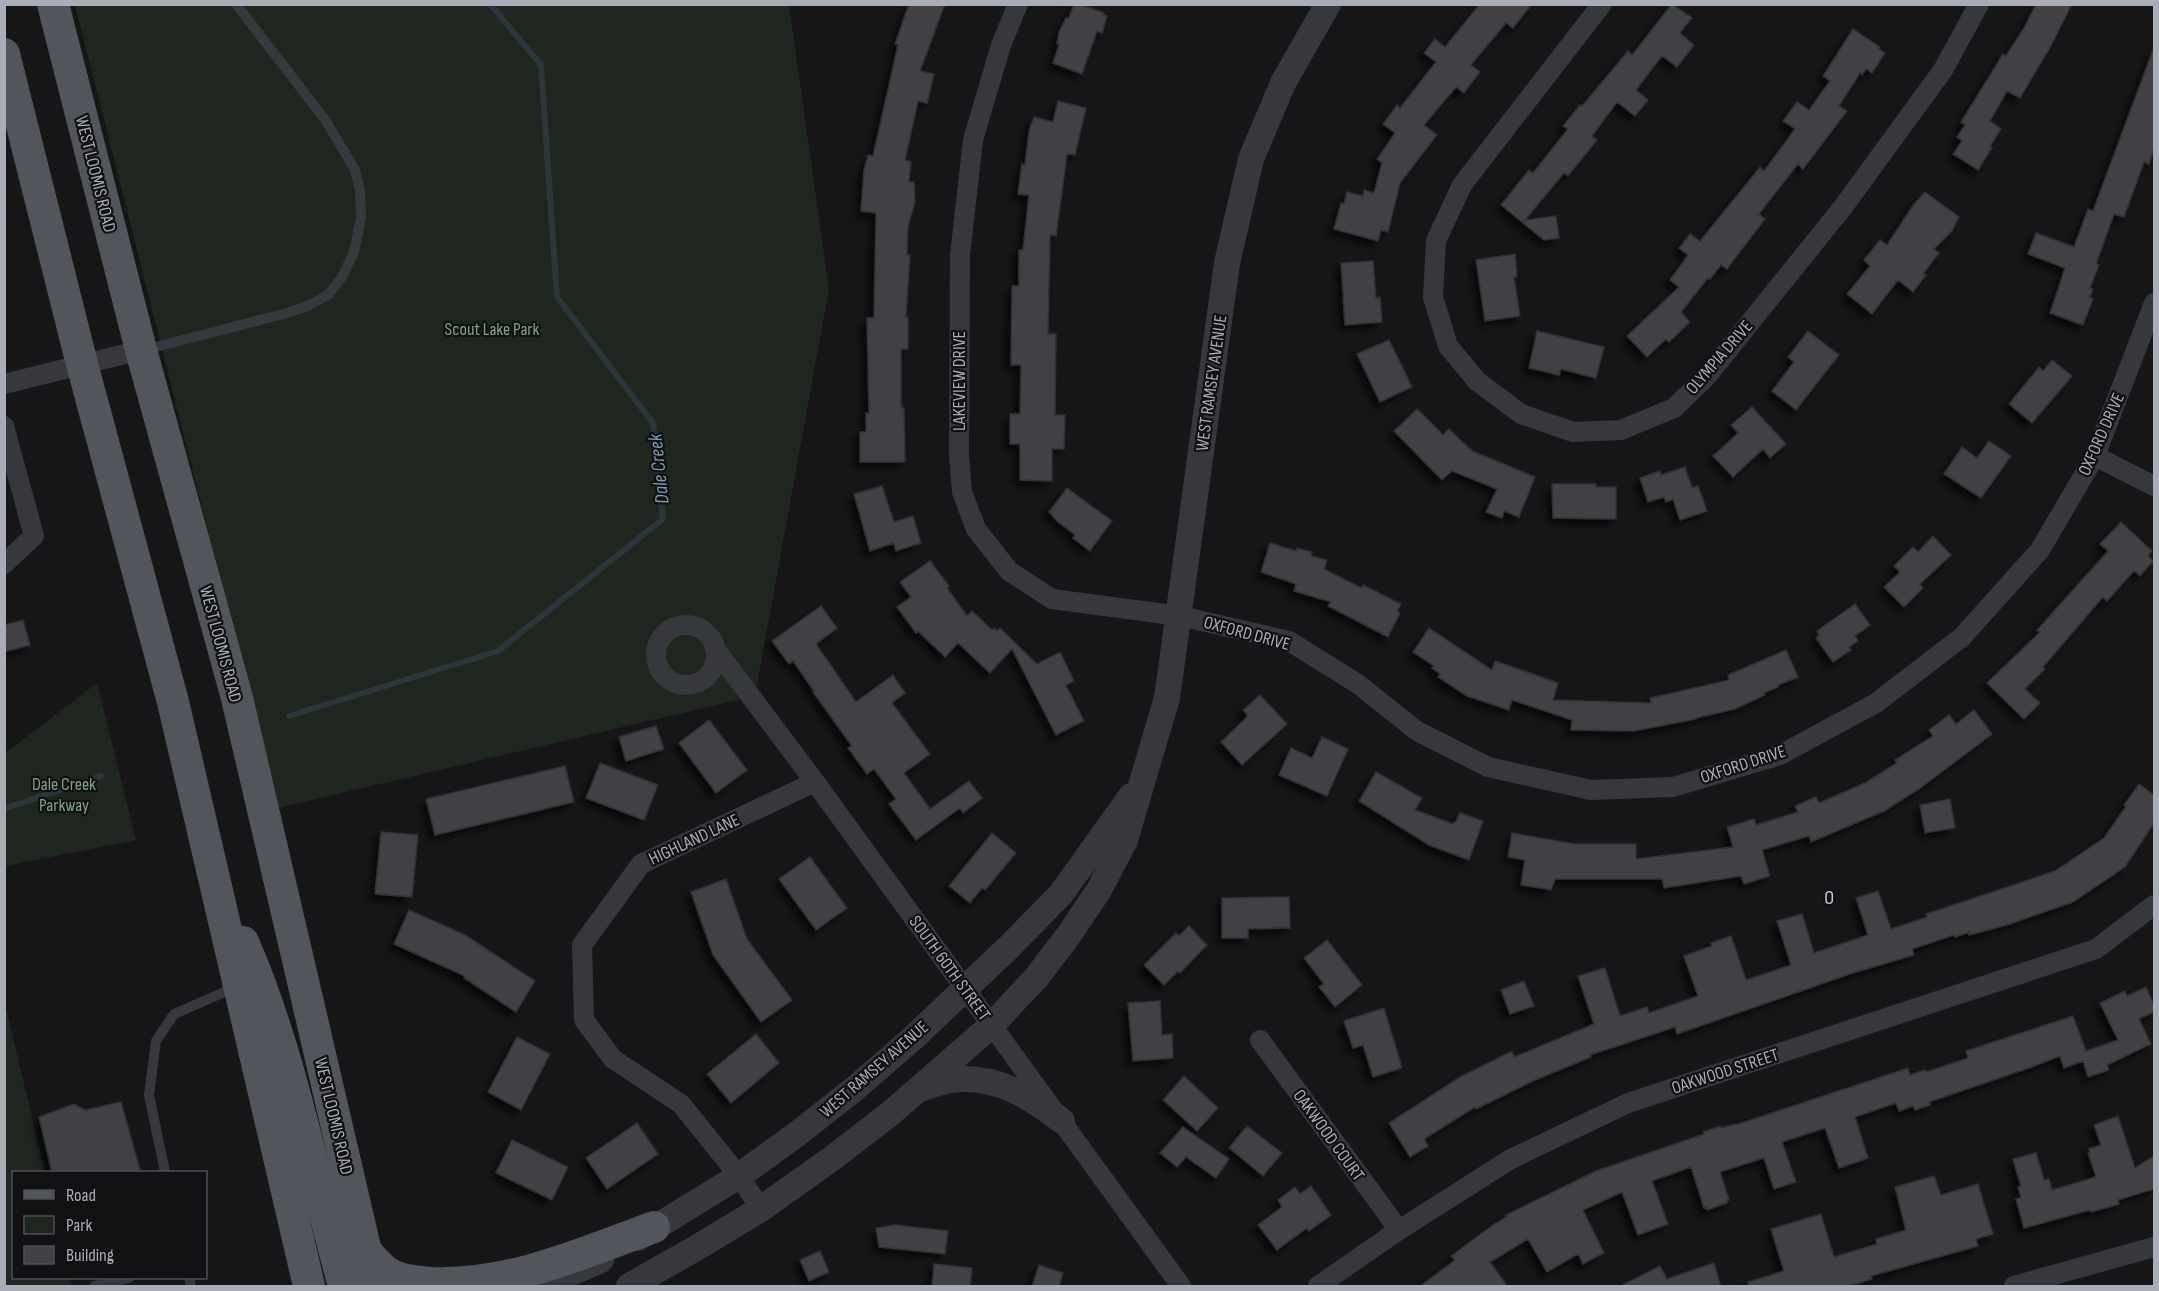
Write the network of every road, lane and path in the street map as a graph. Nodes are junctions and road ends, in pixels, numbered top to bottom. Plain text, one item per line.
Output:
1 (53, 4) edge
2 (236, 4) edge
3 (1018, 4) edge
4 (1328, 4) edge
5 (1602, 4) edge
6 (1979, 4) edge
7 (4, 54) edge
8 (2154, 303) edge
9 (141, 350) junction
10 (82, 364) junction
11 (4, 384) edge
12 (4, 426) edge
13 (2095, 456) junction
14 (2154, 486) edge
15 (4, 564) edge
16 (1179, 616) junction
17 (716, 650) dead end
18 (1144, 778) junction
19 (815, 782) junction
20 (213, 872) junction
21 (2154, 905) edge
22 (239, 986) junction
23 (964, 989) junction
24 (992, 1025) junction
25 (1260, 1040) dead end
26 (918, 1090) junction
27 (1062, 1121) junction
28 (165, 1171) edge
29 (739, 1176) junction
30 (761, 1209) junction
31 (654, 1227) junction
32 (1399, 1230) junction
33 (2154, 1246) edge
34 (365, 1250) junction
35 (125, 1279) edge
36 (94, 1287) edge
37 (309, 1287) edge
38 (344, 1287) edge
39 (374, 1287) edge
40 (541, 1287) edge
41 (629, 1287) edge
42 (1181, 1287) edge
43 (1318, 1287) edge
44 (2014, 1287) edge

1 - 9 main road, WEST LOOMIS ROAD
2 - 9 lane
3 - 16 street, LAKEVIEW DRIVE
4 - 16 street, WEST RAMSEY AVENUE
5 - 6 street, OLYMPIA DRIVE
7 - 10 main road
8 - 13 street, OXFORD DRIVE
9 - 10 street
9 - 34 main road, WEST LOOMIS ROAD
10 - 11 street
10 - 20 main road
12 - 15 street
13 - 14 street
13 - 16 street, OXFORD DRIVE
16 - 18 street, WEST RAMSEY AVENUE
17 - 19 street, SOUTH 60TH STREET
18 - 23 street, WEST RAMSEY AVENUE
18 - 24 street, WEST RAMSEY AVENUE
19 - 23 street, SOUTH 60TH STREET
19 - 29 street, HIGHLAND LANE
20 - 22 main road
20 - 38 main road
21 - 32 street, OAKWOOD STREET
22 - 28 lane
22 - 37 main road
23 - 24 street, SOUTH 60TH STREET
23 - 29 street, WEST RAMSEY AVENUE
24 - 26 street, WEST RAMSEY AVENUE
24 - 27 street, SOUTH 60TH STREET
25 - 32 street, OAKWOOD COURT
26 - 27 street
26 - 30 street, WEST RAMSEY AVENUE
27 - 42 street, SOUTH 60TH STREET
29 - 30 street, HIGHLAND LANE
29 - 31 street, WEST RAMSEY AVENUE
30 - 41 street, WEST RAMSEY AVENUE
31 - 34 main road
31 - 40 street, WEST RAMSEY AVENUE
32 - 43 street, OAKWOOD STREET
33 - 44 street
34 - 39 main road, WEST LOOMIS ROAD
35 - 36 lane

